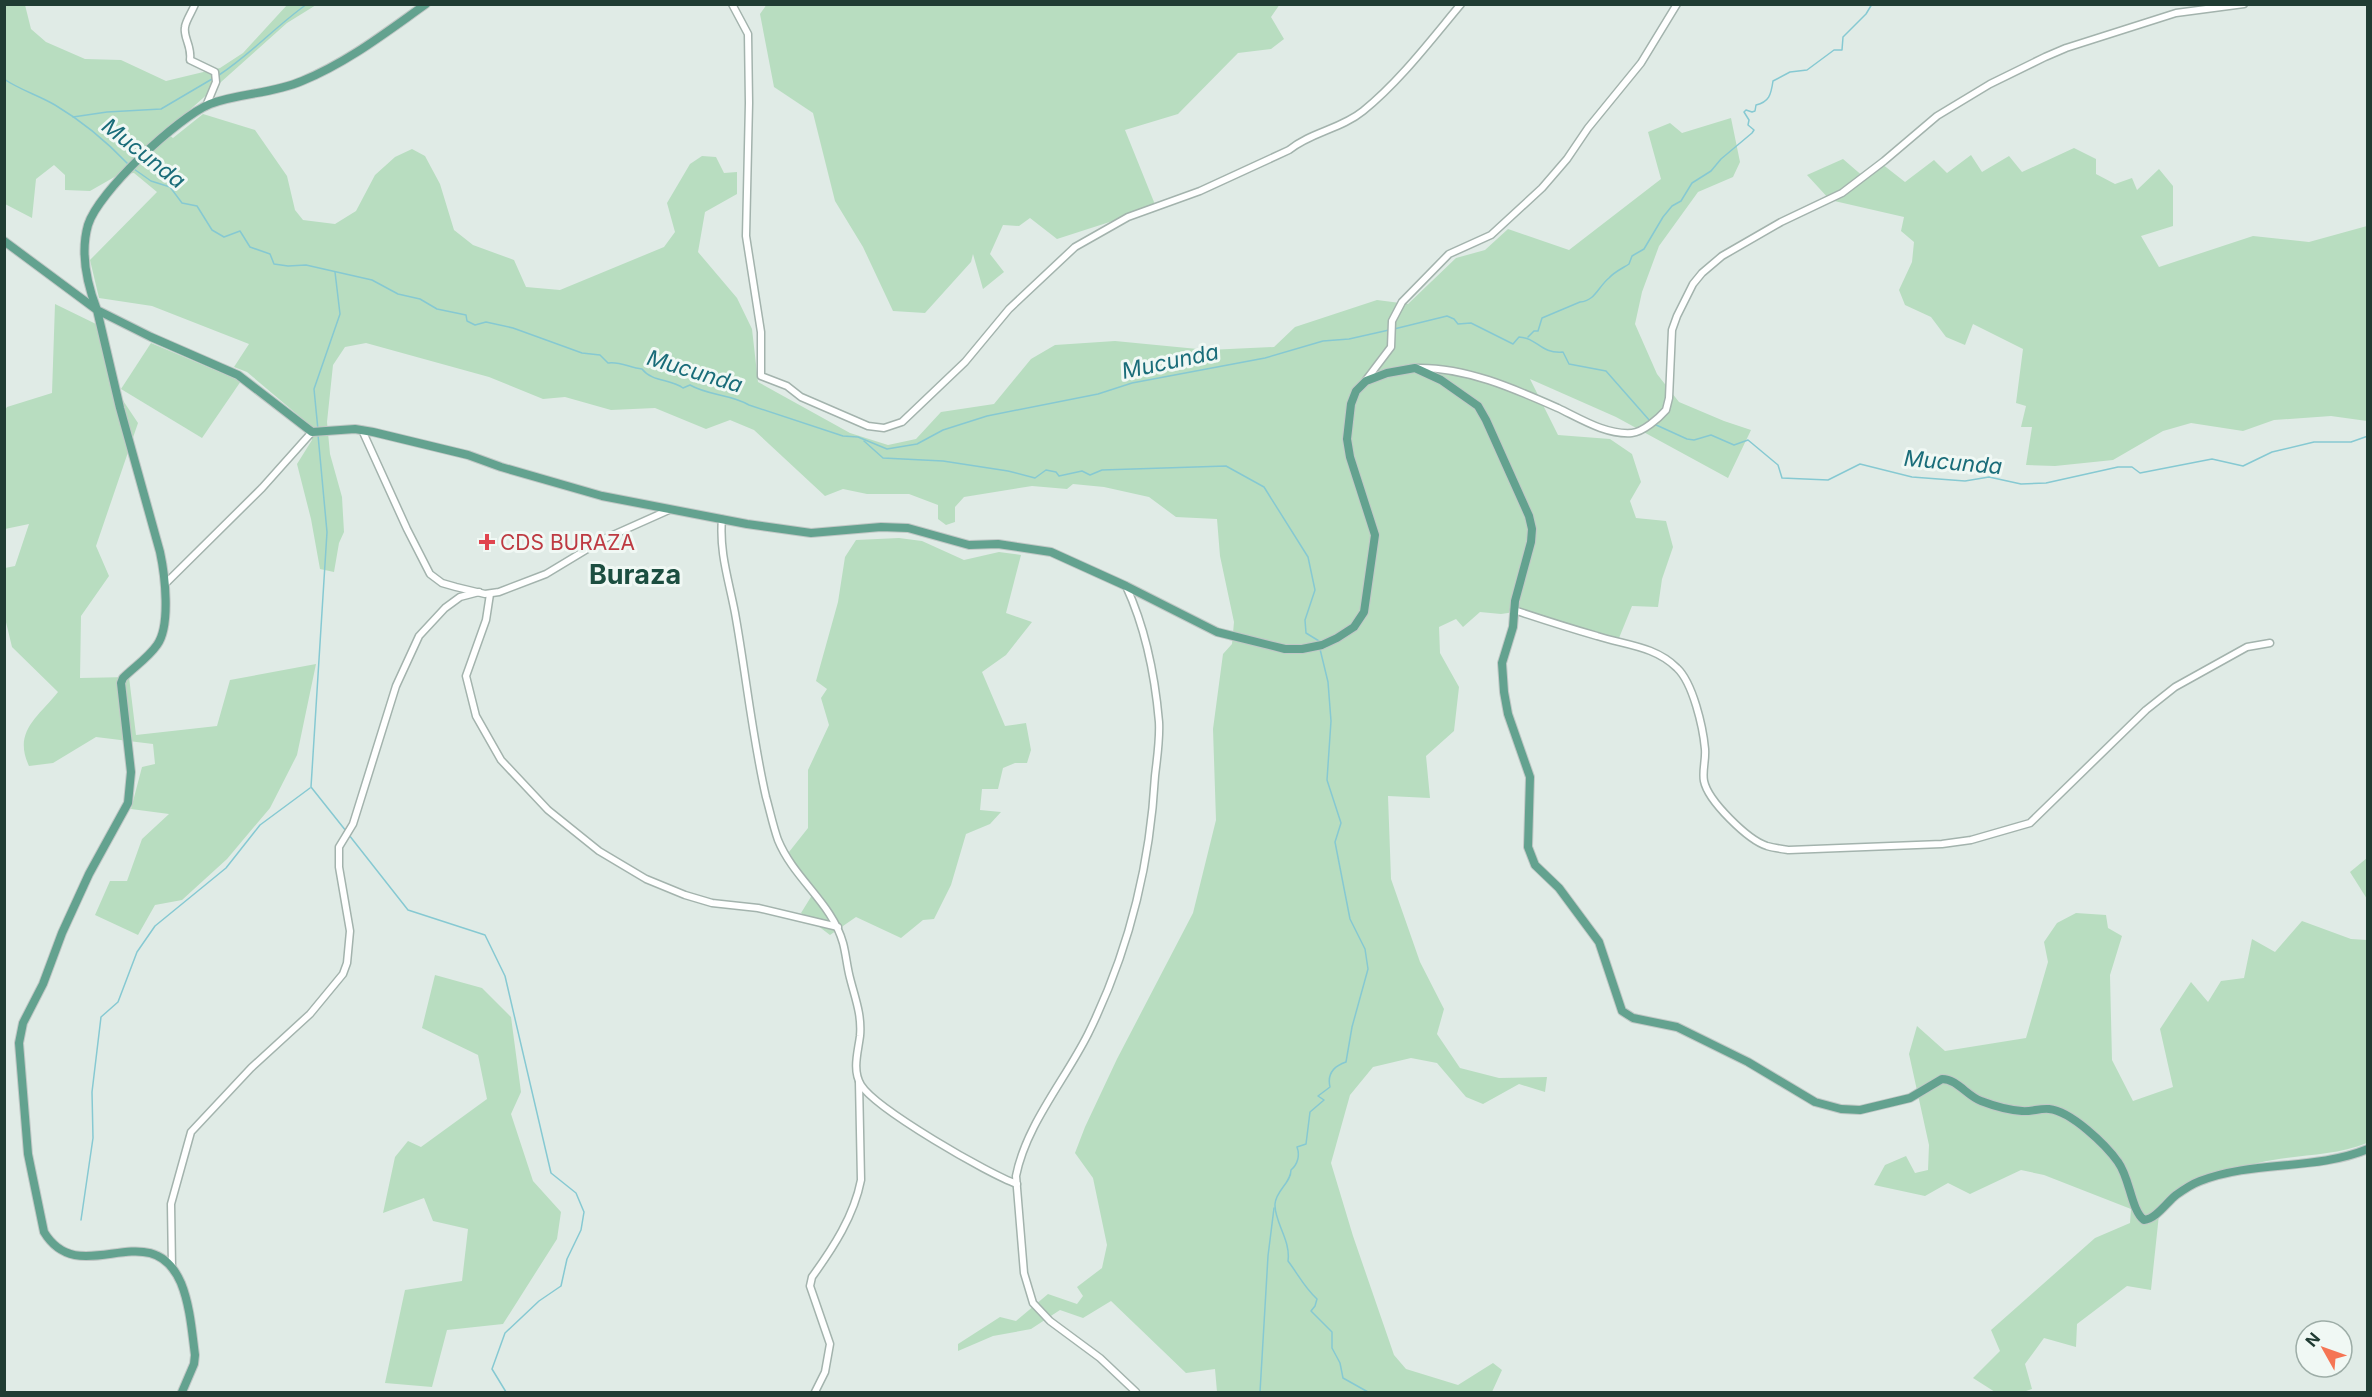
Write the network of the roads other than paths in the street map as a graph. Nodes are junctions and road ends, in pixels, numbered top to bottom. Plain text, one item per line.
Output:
1 (195, 4) edge
2 (426, 4) edge
3 (732, 4) edge
4 (1461, 4) edge
5 (1677, 4) edge
6 (2244, 4) edge
7 (206, 106) junction
8 (4, 241) edge
9 (97, 310) junction
10 (1415, 368) junction
11 (1366, 381) junction
12 (362, 430) junction
13 (312, 432) junction
14 (669, 510) junction
15 (722, 519) junction
16 (165, 583) junction
17 (1126, 586) junction
18 (479, 592) junction
19 (490, 594) junction
20 (1514, 610) junction
21 (2270, 643) dead end
22 (838, 927) junction
23 (859, 1082) junction
24 (2367, 1149) edge
25 (1017, 1184) junction
26 (172, 1268) junction
27 (182, 1392) edge
28 (815, 1392) edge
29 (1136, 1392) edge

1 - 7 street
2 - 7 main road
3 - 4 street
5 - 11 street
6 - 10 street
7 - 9 main road
8 - 9 main road
9 - 13 main road
9 - 16 main road
10 - 11 main road
10 - 20 main road
11 - 17 main road
12 - 13 main road
12 - 14 main road
12 - 18 street
13 - 16 street
14 - 15 main road
14 - 19 street
15 - 17 main road
15 - 22 street
16 - 26 main road
17 - 25 street
18 - 19 street
18 - 26 street
19 - 22 street
20 - 21 street
20 - 24 main road
22 - 23 street
23 - 25 street
23 - 28 street
25 - 29 street
26 - 27 main road

